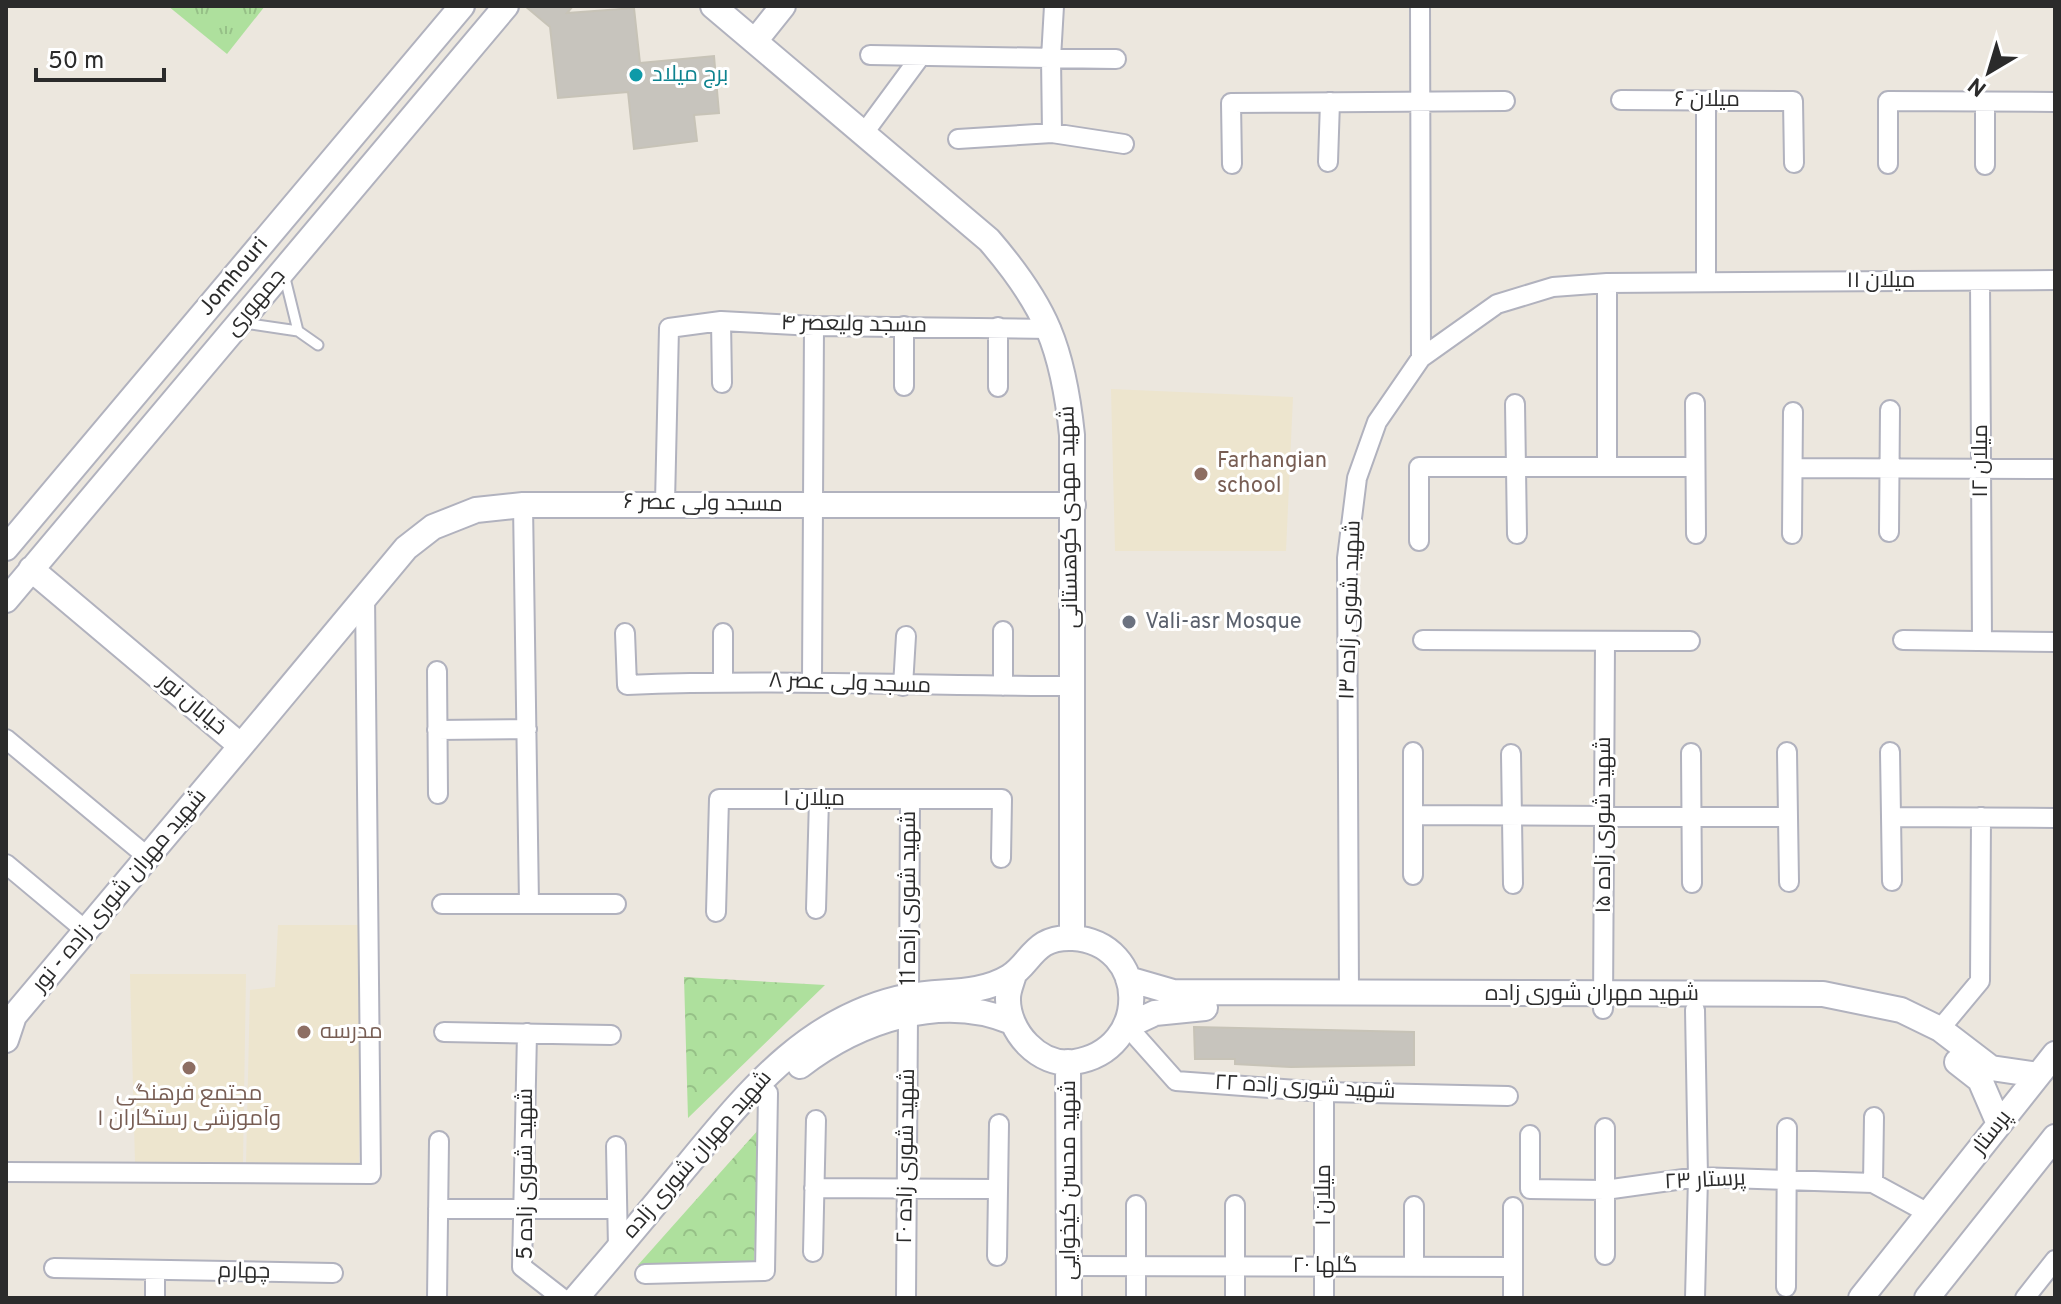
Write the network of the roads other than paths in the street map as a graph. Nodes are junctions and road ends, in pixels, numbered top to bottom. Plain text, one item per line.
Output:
1 (462, 6) edge
2 (506, 6) edge
3 (713, 6) edge
4 (783, 6) edge
5 (1054, 6) edge
6 (1420, 6) edge
7 (755, 41) junction
8 (870, 55) dead end
9 (920, 57) junction
10 (1051, 58) junction
11 (1116, 59) dead end
12 (1621, 100) dead end
13 (1420, 101) junction
14 (1505, 101) dead end
15 (1706, 101) junction
16 (1330, 102) junction
17 (1985, 102) junction
18 (2055, 102) edge
19 (864, 133) junction
20 (1052, 133) junction
21 (958, 139) dead end
22 (1124, 144) dead end
23 (1328, 162) dead end
24 (1794, 163) dead end
25 (1232, 164) dead end
26 (1888, 164) dead end
27 (1985, 165) dead end
28 (283, 270) junction
29 (2055, 280) edge
30 (1980, 281) junction
31 (1706, 282) junction
32 (1607, 283) junction
33 (721, 321) junction
34 (240, 322) junction
35 (814, 326) junction
36 (904, 326) junction
37 (998, 327) junction
38 (1051, 329) junction
39 (298, 331) junction
40 (318, 345) dead end
41 (1421, 358) junction
42 (722, 383) dead end
43 (904, 386) dead end
44 (998, 387) dead end
45 (1695, 403) dead end
46 (1515, 404) dead end
47 (1890, 410) dead end
48 (1793, 412) dead end
49 (1607, 467) junction
50 (1695, 467) junction
51 (1516, 468) junction
52 (1793, 468) junction
53 (1889, 468) junction
54 (1981, 469) junction
55 (2055, 469) edge
56 (665, 502) junction
57 (523, 505) junction
58 (1073, 505) junction
59 (812, 506) junction
60 (1889, 532) dead end
61 (1517, 534) dead end
62 (1696, 534) dead end
63 (1792, 534) dead end
64 (1419, 541) dead end
65 (6, 548) edge
66 (31, 569) junction
67 (365, 595) junction
68 (6, 600) edge
69 (1003, 631) dead end
70 (625, 633) dead end
71 (723, 633) dead end
72 (906, 636) dead end
73 (1423, 640) dead end
74 (1903, 640) dead end
75 (1605, 641) junction
76 (1690, 641) dead end
77 (1982, 641) junction
78 (2055, 642) edge
79 (437, 671) dead end
80 (723, 681) junction
81 (812, 681) junction
82 (903, 686) junction
83 (1003, 686) junction
84 (1073, 686) junction
85 (527, 729) junction
86 (437, 730) junction
87 (6, 739) edge
88 (241, 746) junction
89 (1413, 752) dead end
90 (1787, 752) dead end
91 (1890, 752) dead end
92 (1691, 753) dead end
93 (1511, 754) dead end
94 (438, 794) dead end
95 (819, 799) junction
96 (910, 800) junction
97 (1413, 815) junction
98 (1512, 816) junction
99 (1604, 816) junction
100 (1692, 816) junction
101 (1788, 817) junction
102 (1891, 817) junction
103 (1981, 817) junction
104 (2055, 818) edge
105 (149, 858) junction
106 (1001, 858) dead end
107 (6, 864) edge
108 (1413, 875) dead end
109 (1892, 881) dead end
110 (1789, 882) dead end
111 (1692, 883) dead end
112 (1513, 884) dead end
113 (442, 904) dead end
114 (529, 904) junction
115 (616, 904) dead end
116 (816, 909) dead end
117 (716, 912) dead end
118 (85, 930) junction
119 (1072, 938) junction
120 (1014, 974) junction
121 (1128, 979) junction
122 (1349, 1001) junction
123 (1603, 1002) junction
124 (908, 1006) junction
125 (1695, 1010) junction
126 (1012, 1022) junction
127 (1127, 1026) junction
128 (1940, 1029) junction
129 (444, 1032) dead end
130 (527, 1033) junction
131 (611, 1035) dead end
132 (6, 1040) edge
133 (2055, 1054) edge
134 (1068, 1062) junction
135 (2038, 1075) junction
136 (1324, 1092) junction
137 (768, 1093) junction
138 (1508, 1096) dead end
139 (1874, 1117) dead end
140 (816, 1120) dead end
141 (999, 1124) dead end
142 (1999, 1124) junction
143 (1605, 1128) dead end
144 (1787, 1128) dead end
145 (1530, 1135) dead end
146 (2055, 1137) edge
147 (439, 1141) dead end
148 (616, 1146) dead end
149 (6, 1172) edge
150 (1698, 1177) junction
151 (1786, 1179) junction
152 (1873, 1183) junction
153 (814, 1188) junction
154 (906, 1188) junction
155 (998, 1189) junction
156 (1605, 1190) junction
157 (1136, 1205) dead end
158 (1235, 1205) dead end
159 (1414, 1206) dead end
160 (1513, 1207) dead end
161 (438, 1209) junction
162 (523, 1209) junction
163 (617, 1209) junction
164 (1928, 1213) junction
165 (618, 1248) junction
166 (813, 1252) dead end
167 (1605, 1255) dead end
168 (997, 1256) dead end
169 (2055, 1260) edge
170 (1069, 1266) junction
171 (1136, 1266) junction
172 (1235, 1266) junction
173 (1324, 1267) junction
174 (1414, 1267) junction
175 (1513, 1267) junction
176 (54, 1268) dead end
177 (155, 1270) junction
178 (333, 1273) dead end
179 (645, 1274) dead end
180 (1786, 1287) dead end
181 (2028, 1297) edge
182 (155, 1298) edge
183 (437, 1298) edge
184 (562, 1298) edge
185 (576, 1298) edge
186 (594, 1298) edge
187 (906, 1298) edge
188 (1069, 1298) edge
189 (1136, 1298) edge
190 (1235, 1298) edge
191 (1324, 1298) edge
192 (1513, 1298) edge
193 (1695, 1298) edge
194 (1861, 1298) edge
195 (1927, 1298) edge

1 - 65 street, Jomhouri
2 - 28 street, جمهوری
3 - 7 street, شهید مهدی کوهستانی
4 - 7 street
5 - 10 street
6 - 13 street
7 - 19 street, شهید مهدی کوهستانی
8 - 9 street
9 - 10 street
9 - 19 street
10 - 11 street
10 - 20 street
12 - 15 street, میلان ۶
13 - 14 street
13 - 16 street
13 - 41 street
15 - 24 street, میلان ۶
15 - 31 street
16 - 23 street
16 - 25 street
17 - 18 street
17 - 26 street
17 - 27 street
19 - 38 street, شهید مهدی کوهستانی
20 - 21 street
20 - 22 street
28 - 34 street, جمهوری
28 - 39 lane
29 - 30 street, میلان ۱۱
30 - 31 street, میلان ۱۱
30 - 54 street, میلان ۱۲
31 - 32 street, شهید شوری زاده ۱۳
32 - 41 street, شهید شوری زاده ۱۳
32 - 49 street
33 - 35 street, مسجد ولیعصر ۴
33 - 42 street
33 - 56 street, مسجد ولیعصر ۴
34 - 39 lane
34 - 66 street, جمهوری
35 - 36 street, مسجد ولیعصر ۴
35 - 59 street
36 - 37 street, مسجد ولیعصر ۴
36 - 43 street
37 - 38 street, مسجد ولیعصر ۴
37 - 44 street
38 - 58 street, شهید مهدی کوهستانی
39 - 40 lane
41 - 122 street, شهید شوری زاده ۱۳
45 - 50 street
46 - 51 street
47 - 53 street
48 - 52 street
49 - 50 street
49 - 51 street
50 - 62 street
51 - 61 street
51 - 64 street
52 - 53 street
52 - 63 street
53 - 54 street
53 - 60 street
54 - 55 street
54 - 77 street, میلان ۱۲
56 - 57 street, مسجد ولی عصر ۶
56 - 59 street, مسجد ولی عصر ۶
57 - 67 street, مسجد ولی عصر ۶
57 - 85 street
58 - 59 street, مسجد ولی عصر ۶
58 - 84 street, شهید مهدی کوهستانی
59 - 81 street
66 - 68 street, جمهوری
66 - 88 street, خیابان نور
67 - 88 street, خیابان نور
67 - 149 street
69 - 83 street
70 - 80 street, مسجد ولی عصر ۸
71 - 80 street
72 - 82 street
73 - 75 street
74 - 77 street
75 - 76 street
75 - 99 street, شهید شوری زاده ۱۵
77 - 78 street
79 - 86 street
80 - 81 street, مسجد ولی عصر ۸
81 - 82 street, مسجد ولی عصر ۸
82 - 83 street, مسجد ولی عصر ۸
83 - 84 street, مسجد ولی عصر ۸
84 - 119 street, شهید مهدی کوهستانی
85 - 86 street
85 - 114 street
86 - 94 street
87 - 105 street
88 - 105 street, شهید مهران شوری زاده - نور
89 - 97 street
90 - 101 street
91 - 102 street
92 - 100 street
93 - 98 street
95 - 96 street, میلان ۱
95 - 116 street
95 - 117 street, میلان ۱
96 - 106 street, میلان ۱
96 - 124 street, شهید شوری زاده 11
97 - 98 street
97 - 108 street
98 - 99 street
98 - 112 street
99 - 100 street
99 - 123 street, شهید شوری زاده ۱۵
100 - 101 street
100 - 111 street
101 - 110 street
102 - 103 street
102 - 109 street
103 - 104 street
103 - 128 street
105 - 118 street, شهید مهران شوری زاده - نور
107 - 118 street
113 - 114 street
114 - 115 street
118 - 132 street, شهید مهران شوری زاده - نور
119 - 120 street
119 - 121 street
120 - 124 street, شهید مهران شوری زاده
120 - 126 street
121 - 122 street, شهید مهران شوری زاده
121 - 127 street
122 - 123 street, شهید مهران شوری زاده
122 - 127 street, شهید مهران شوری زاده
123 - 125 street, شهید مهران شوری زاده
123 - 128 street, شهید مهران شوری زاده
124 - 126 street, شهید مهران شوری زاده
124 - 137 street, شهید مهران شوری زاده
124 - 154 street, شهید شوری زاده ۲۰
124 - 165 street, شهید مهران شوری زاده
125 - 142 street, شهید مهران شوری زاده
125 - 150 street
126 - 134 street
127 - 134 street
127 - 136 street, شهید شوری زاده ۲۲
128 - 135 street, شهید مهران شوری زاده
129 - 130 street
130 - 131 street
130 - 162 street, شهید شوری زاده 5
133 - 135 street, پرستار
134 - 170 street, شهید محسن کیخوایی
135 - 142 street, پرستار
136 - 138 street, شهید شوری زاده ۲۲
136 - 173 street, میلان ۱
137 - 179 street
137 - 186 street, شهید مهران شوری زاده
139 - 152 street
140 - 153 street
141 - 155 street
142 - 164 street, پرستار
143 - 156 street
144 - 151 street
145 - 156 street, پرستار ۲۳
146 - 195 street
147 - 161 street
148 - 163 street
150 - 151 street, پرستار ۲۳
150 - 156 street, پرستار ۲۳
150 - 193 street
151 - 152 street, پرستار ۲۳
151 - 180 street
152 - 164 street, پرستار ۲۳
153 - 154 street
153 - 166 street
154 - 155 street
154 - 187 street, شهید شوری زاده ۲۰
155 - 168 street
156 - 167 street
157 - 171 street
158 - 172 street
159 - 174 street
160 - 175 street
161 - 162 street
161 - 183 street
162 - 163 street
162 - 184 street, شهید شوری زاده 5
163 - 165 street
164 - 194 street, پرستار
165 - 185 street, شهید مهران شوری زاده
169 - 181 street
170 - 171 street, گلها ۲۰
170 - 188 street, شهید محسن کیخوایی
171 - 172 street, گلها ۲۰
171 - 189 street
172 - 173 street, گلها ۲۰
172 - 190 street
173 - 174 street, گلها ۲۰
173 - 191 street, میلان ۱
174 - 175 street, گلها ۲۰
175 - 192 street
176 - 177 street, چهارم
177 - 178 street, چهارم
177 - 182 street

